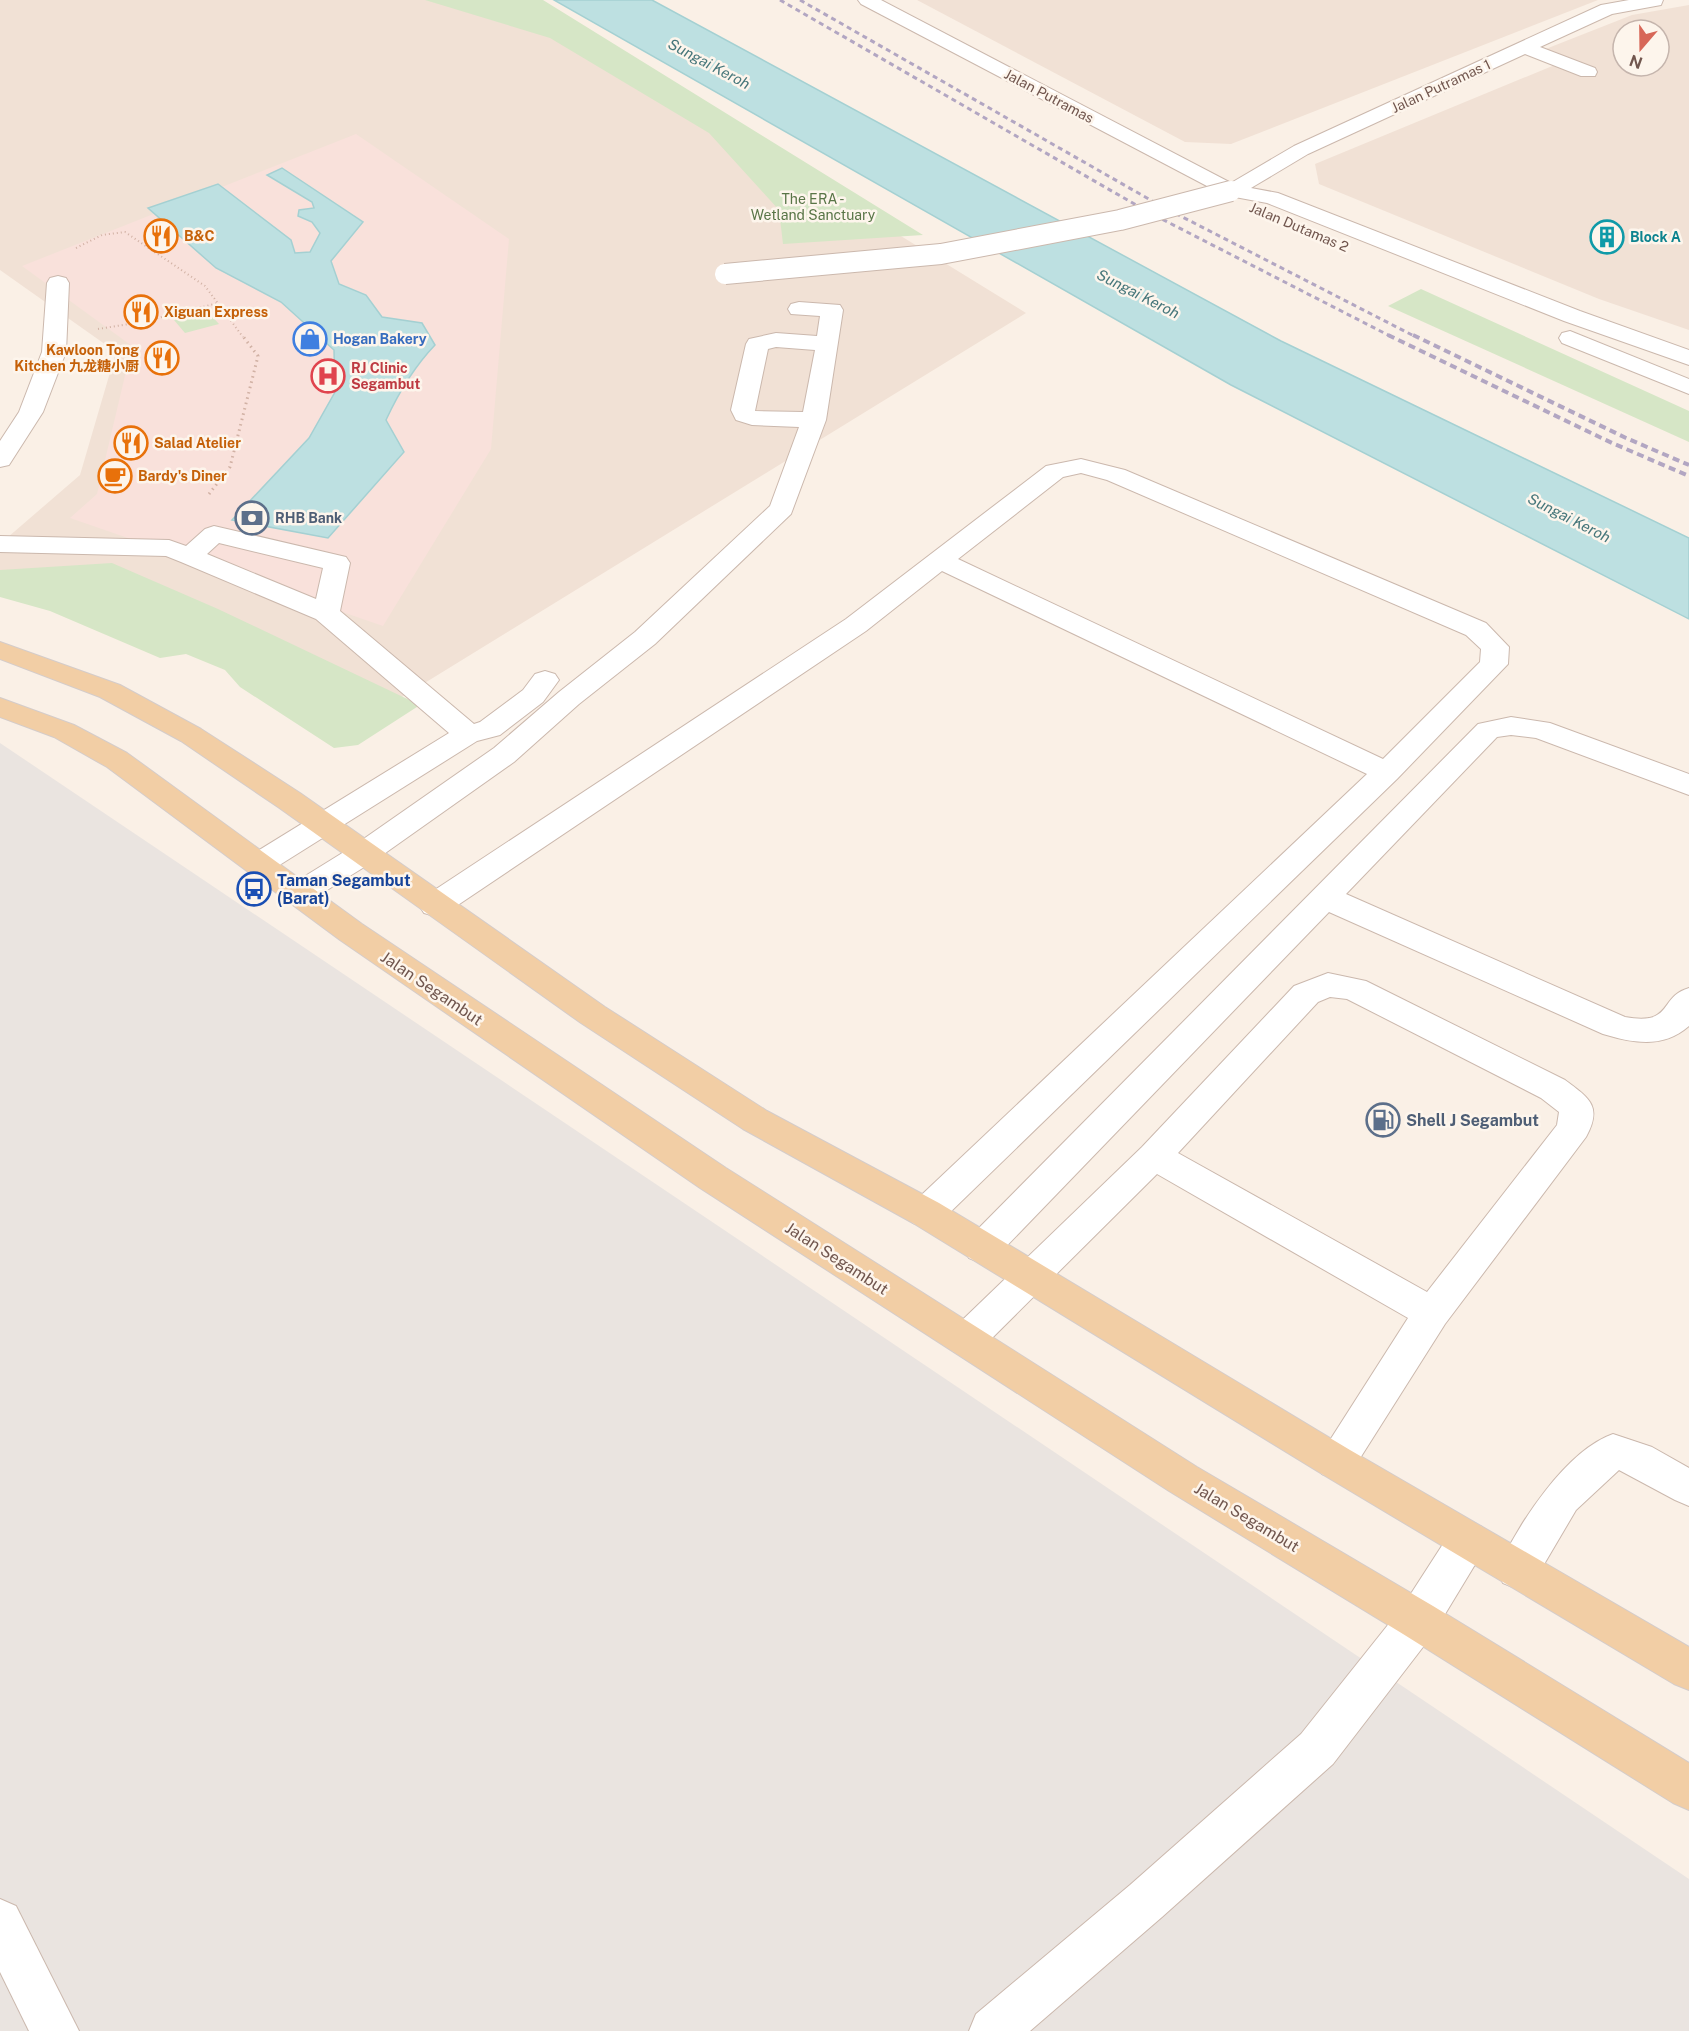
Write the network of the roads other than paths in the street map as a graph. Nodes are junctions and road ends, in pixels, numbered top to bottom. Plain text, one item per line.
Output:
1 (867, 0) edge
2 (1652, 0) edge
3 (1524, 47) junction
4 (1588, 72) dead end
5 (1202, 176) junction
6 (1231, 191) junction
7 (827, 257) junction
8 (721, 265) dead end
9 (58, 284) road end
10 (799, 309) dead end
11 (828, 345) junction
12 (1689, 358) edge
13 (1689, 387) edge
14 (814, 420) junction
15 (0, 460) edge
16 (0, 544) edge
17 (179, 552) junction
18 (939, 560) junction
19 (326, 613) junction
20 (645, 638) junction
21 (0, 650) edge
22 (0, 657) edge
23 (38, 666) junction
24 (0, 707) edge
25 (468, 734) junction
26 (1387, 772) junction
27 (1689, 785) edge
28 (323, 825) junction
29 (363, 854) junction
30 (260, 864) junction
31 (300, 893) junction
32 (1324, 897) junction
33 (435, 905) junction
34 (1689, 1000) edge
35 (1154, 1156) junction
36 (926, 1213) junction
37 (982, 1248) junction
38 (1031, 1277) junction
39 (1431, 1313) junction
40 (966, 1340) junction
41 (1336, 1462) junction
42 (1689, 1488) edge
43 (1468, 1540) junction
44 (1518, 1570) junction
45 (1419, 1620) junction
46 (1689, 1670) edge
47 (1689, 1788) edge
48 (0, 1922) edge
49 (55, 2031) edge
50 (993, 2031) edge

1 - 5 street, Jalan Putramas
2 - 3 street, Jalan Putramas 1
3 - 4 street
3 - 6 street, Jalan Putramas 1
5 - 6 street, Jalan Putramas
5 - 7 street
6 - 7 street, bridge
6 - 12 street, Jalan Dutamas 2
6 - 13 street, Jalan Dutamas 2
7 - 8 street, bridge
9 - 15 street
10 - 11 street
11 - 14 street
11 - 14 street
14 - 20 street
16 - 17 street
17 - 19 street
17 - 19 street
18 - 26 street
18 - 26 street
18 - 33 street
19 - 25 street
20 - 25 street
20 - 29 street
21 - 23 main road
22 - 23 main road
23 - 28 main road
24 - 30 main road, Jalan Segambut
25 - 28 street
26 - 36 street
27 - 32 street
28 - 29 main road
28 - 30 street
29 - 31 street
29 - 33 main road
30 - 31 main road, Jalan Segambut
31 - 40 main road, Jalan Segambut
32 - 34 street
32 - 37 street
33 - 36 main road
35 - 38 street
35 - 39 street
35 - 39 street
36 - 37 main road
37 - 38 main road
38 - 40 street
38 - 41 main road
39 - 41 street
40 - 45 main road, Jalan Segambut
41 - 43 main road
42 - 44 street
43 - 44 main road
43 - 45 street
44 - 46 main road
45 - 47 main road, Jalan Segambut
45 - 50 street
48 - 49 street

